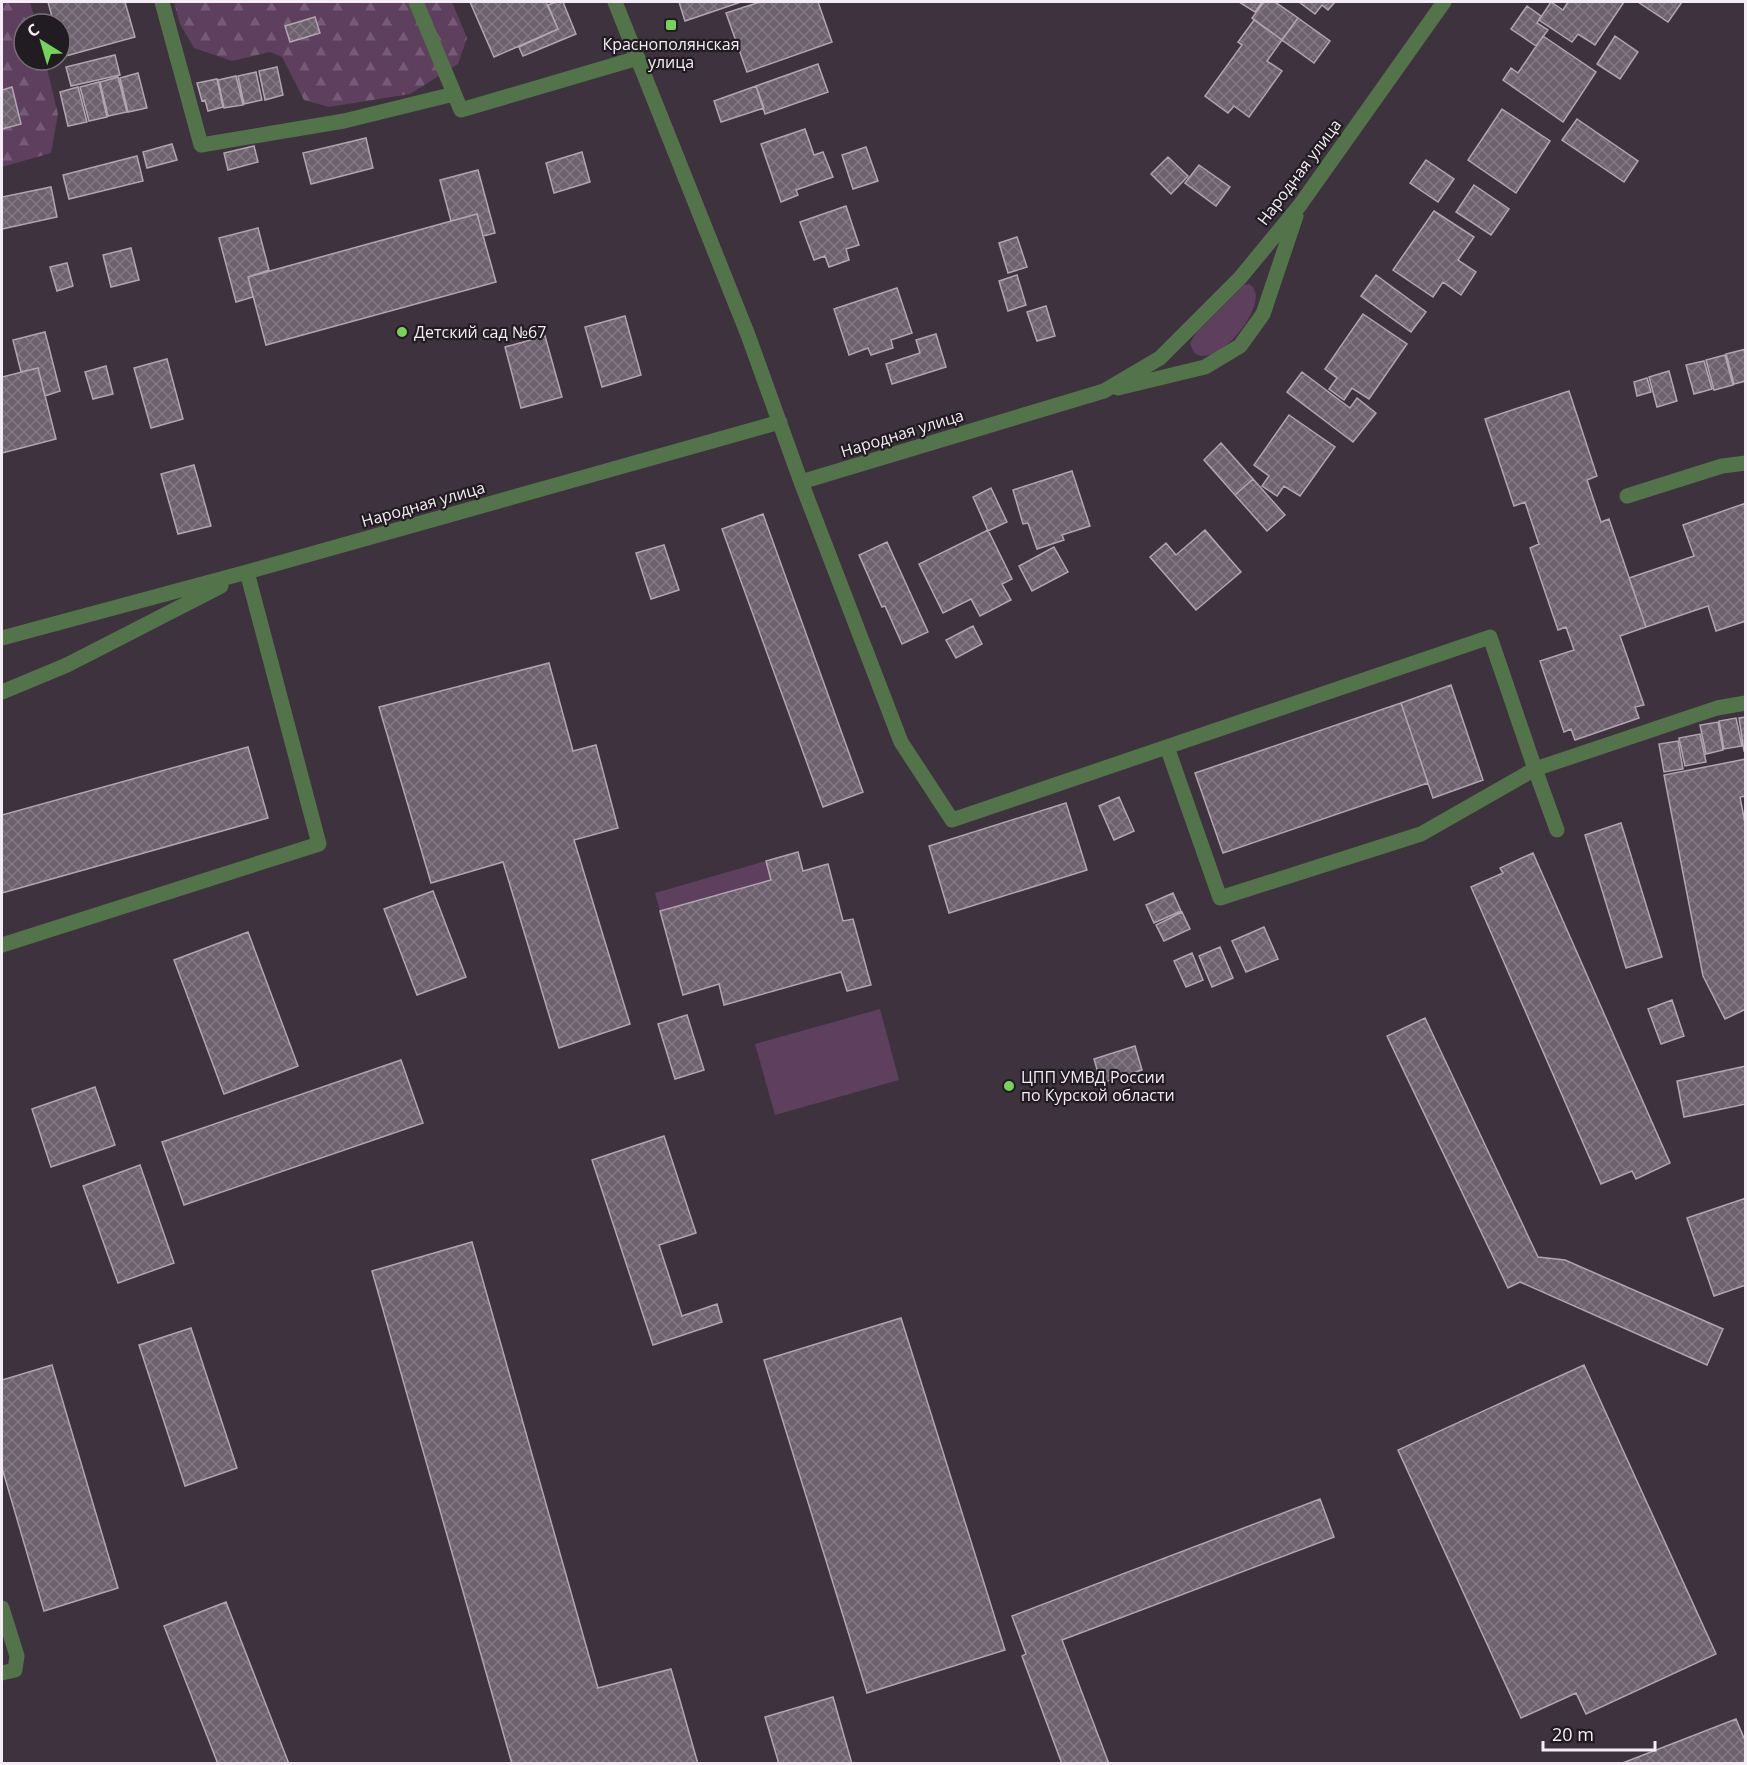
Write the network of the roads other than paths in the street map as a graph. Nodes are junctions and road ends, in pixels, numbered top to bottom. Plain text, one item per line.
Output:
1 (162, 2) edge
2 (416, 2) edge
3 (615, 2) edge
4 (1444, 2) edge
5 (638, 58) junction
6 (454, 94) junction
7 (1300, 206) junction
8 (1104, 391) junction
9 (780, 422) junction
10 (1746, 463) edge
11 (801, 482) junction
12 (1627, 496) dead end
13 (247, 572) junction
14 (2, 638) edge
15 (2, 692) edge
16 (1746, 703) edge
17 (1167, 747) junction
18 (1535, 769) junction
19 (1557, 830) dead end
20 (2, 945) edge
21 (2, 1608) edge
22 (2, 1673) edge

1 - 6 street
2 - 6 street
3 - 5 street
4 - 7 street, Народная улица
5 - 6 street
5 - 9 street
7 - 8 street, Народная улица
7 - 8 street
8 - 11 street, Народная улица
9 - 11 street
9 - 13 street, Народная улица
10 - 12 street
11 - 17 street
13 - 14 street, Народная улица
13 - 15 street, Народная улица
13 - 20 street
16 - 18 street
17 - 18 street
17 - 18 street
18 - 19 street
21 - 22 street

